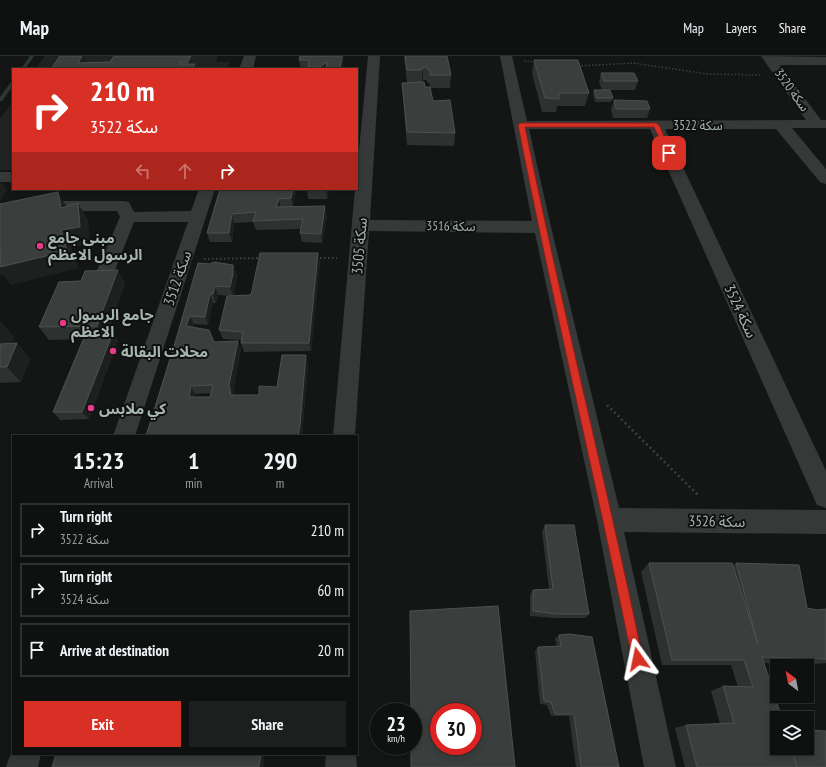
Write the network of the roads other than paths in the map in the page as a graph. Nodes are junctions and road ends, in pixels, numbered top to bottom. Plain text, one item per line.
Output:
1 (250, 56) edge
2 (374, 56) edge
3 (506, 57) edge
4 (769, 58) edge
5 (826, 61) edge
6 (246, 68) edge
7 (364, 99) edge
8 (822, 124) edge
9 (521, 125) junction
10 (656, 125) junction
11 (781, 125) junction
12 (0, 177) edge
13 (12, 177) edge
14 (826, 179) edge
15 (207, 190) edge
16 (35, 206) edge
17 (198, 216) junction
18 (128, 217) junction
19 (361, 225) junction
20 (542, 227) junction
21 (104, 275) edge
22 (124, 435) edge
23 (344, 435) edge
24 (826, 497) edge
25 (609, 520) junction
26 (826, 522) edge
27 (26, 755) edge
28 (341, 755) edge
29 (22, 767) edge
30 (341, 767) edge
31 (660, 767) edge

1 - 6 street
2 - 7 street, سكة 3505
3 - 9 street
4 - 5 street
4 - 8 street, سكة 3520
7 - 19 street, سكة 3505
8 - 11 street, سكة 3522
9 - 10 street, سكة 3522
9 - 20 street
10 - 11 street, سكة 3522
10 - 24 street, سكة 3524
11 - 14 street
12 - 13 street
15 - 17 street, سكة 3512
16 - 18 street
17 - 18 street
17 - 22 street, سكة 3512
18 - 21 street
19 - 20 street, سكة 3516
19 - 23 street, سكة 3505
20 - 25 street
25 - 26 street, سكة 3526
25 - 31 street
27 - 29 street
28 - 30 street

